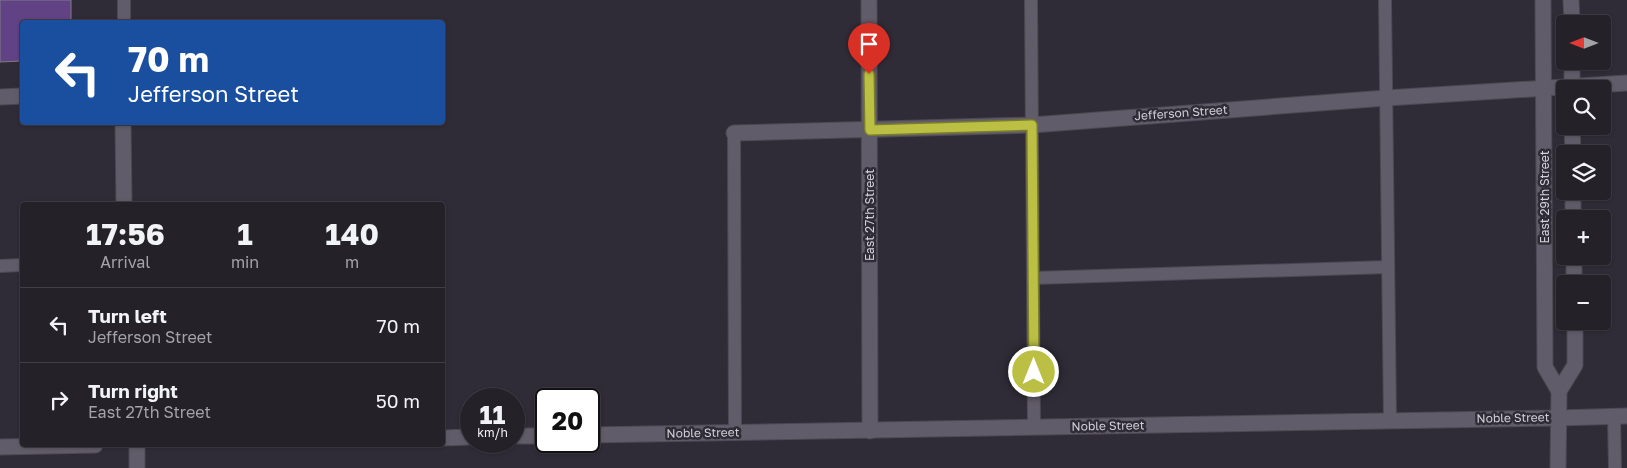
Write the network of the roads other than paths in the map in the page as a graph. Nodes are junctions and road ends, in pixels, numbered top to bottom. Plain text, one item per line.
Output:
1 (124, 0) edge
2 (869, 0) edge
3 (1031, 0) edge
4 (1385, 0) edge
5 (1543, 0) edge
6 (1571, 0) edge
7 (1572, 15) edge
8 (124, 20) edge
9 (1627, 83) edge
10 (1611, 84) edge
11 (1544, 89) junction
12 (1556, 89) edge
13 (20, 96) edge
14 (0, 97) edge
15 (1386, 98) junction
16 (123, 125) edge
17 (1032, 125) junction
18 (870, 130) junction
19 (734, 133) joint
20 (124, 202) edge
21 (20, 265) edge
22 (0, 266) edge
23 (1388, 267) junction
24 (1033, 278) junction
25 (1574, 330) edge
26 (1559, 391) junction
27 (1620, 416) edge
28 (1558, 418) junction
29 (1390, 420) junction
30 (1034, 427) junction
31 (870, 430) junction
32 (735, 433) junction
33 (600, 435) edge
34 (460, 437) edge
35 (445, 438) edge
36 (0, 447) edge
37 (20, 447) edge
38 (137, 447) edge
39 (137, 468) edge
40 (1558, 468) edge
41 (1615, 468) edge

1 - 8 lane
2 - 18 street, East 27th Street
3 - 17 lane
4 - 15 lane
5 - 11 street, East 29th Street
6 - 7 street
9 - 10 street, Jefferson Street
11 - 12 street, Jefferson Street
11 - 15 street, Jefferson Street
11 - 26 street, East 29th Street
13 - 14 street
15 - 17 street, Jefferson Street
15 - 23 lane
16 - 20 street
17 - 18 street, Jefferson Street
17 - 24 lane
18 - 19 street, Jefferson Street
18 - 31 street, East 27th Street
19 - 32 lane
21 - 22 lane
23 - 24 lane
23 - 29 lane
24 - 30 lane
25 - 26 street
26 - 28 street
27 - 28 street, Noble Street
27 - 41 lane
28 - 29 street, Noble Street
28 - 40 street
29 - 30 street, Noble Street
30 - 31 street, Noble Street
31 - 32 street, Noble Street
32 - 33 street, Noble Street
34 - 35 street
36 - 37 street
38 - 39 street

